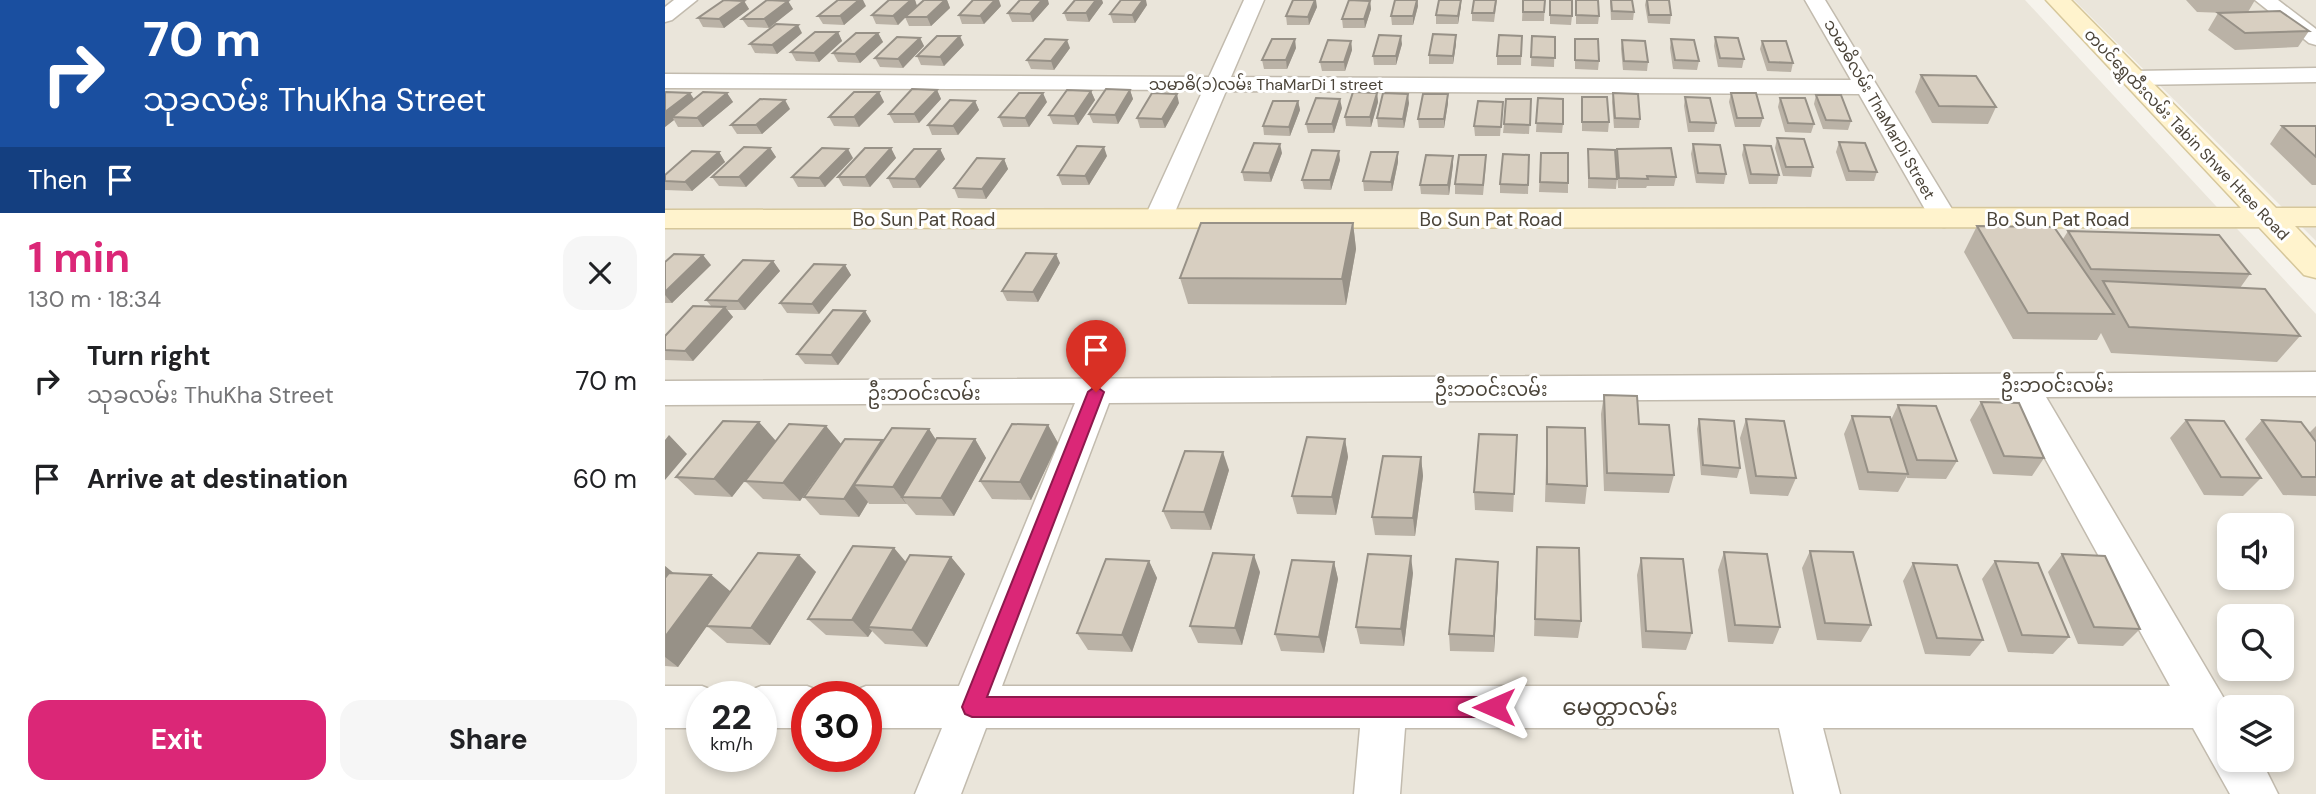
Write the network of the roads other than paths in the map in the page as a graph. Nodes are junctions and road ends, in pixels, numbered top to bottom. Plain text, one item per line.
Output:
1 (687, 0) edge
2 (1254, 0) edge
3 (1815, 0) edge
4 (2059, 0) edge
5 (2265, 0) edge
6 (665, 16) edge
7 (2316, 39) edge
8 (2316, 75) edge
9 (2134, 78) junction
10 (665, 81) edge
11 (1218, 84) junction
12 (1867, 87) junction
13 (2316, 217) edge
14 (2269, 218) junction
15 (665, 219) edge
16 (1159, 219) junction
17 (1944, 219) junction
18 (2316, 267) edge
19 (2316, 384) edge
20 (2022, 385) junction
21 (1096, 392) junction
22 (665, 393) edge
23 (665, 707) edge
24 (686, 707) edge
25 (882, 707) edge
26 (972, 707) junction
27 (1384, 707) junction
28 (1796, 707) junction
29 (2206, 707) junction
30 (2217, 727) edge
31 (2243, 772) edge
32 (939, 794) edge
33 (1377, 794) edge
34 (1817, 794) edge
35 (2255, 794) edge

1 - 6 street
2 - 11 street
3 - 12 street, သမာဓိလမ်း ThaMarDi Street
4 - 9 street, တပင်ရွှေထီးလမ်း Tabin Shwe Htee Road
5 - 7 street
8 - 9 street
9 - 14 street, တပင်ရွှေထီးလမ်း Tabin Shwe Htee Road
10 - 11 street, သမာဓိ(၁)လမ်း ThaMarDi 1 street
11 - 12 street, သမာဓိ(၁)လမ်း ThaMarDi 1 street
11 - 16 street
12 - 17 street, သမာဓိလမ်း ThaMarDi Street
13 - 14 street, Bo Sun Pat Road
14 - 17 street, Bo Sun Pat Road
14 - 18 street, တပင်ရွှေထီးလမ်း Tabin Shwe Htee Road
15 - 16 street, Bo Sun Pat Road
16 - 17 street, Bo Sun Pat Road
19 - 20 street, ဦးဘဝင်းလမ်း
20 - 21 street, ဦးဘဝင်းလမ်း
20 - 29 street
21 - 22 street, ဦးဘဝင်းလမ်း
21 - 26 street
23 - 24 street
25 - 26 street, မေတ္တာလမ်း
26 - 27 street, မေတ္တာလမ်း
26 - 32 street
27 - 28 street, မေတ္တာလမ်း
27 - 33 street
28 - 29 street, မေတ္တာလမ်း
28 - 34 street
29 - 30 street
31 - 35 street

